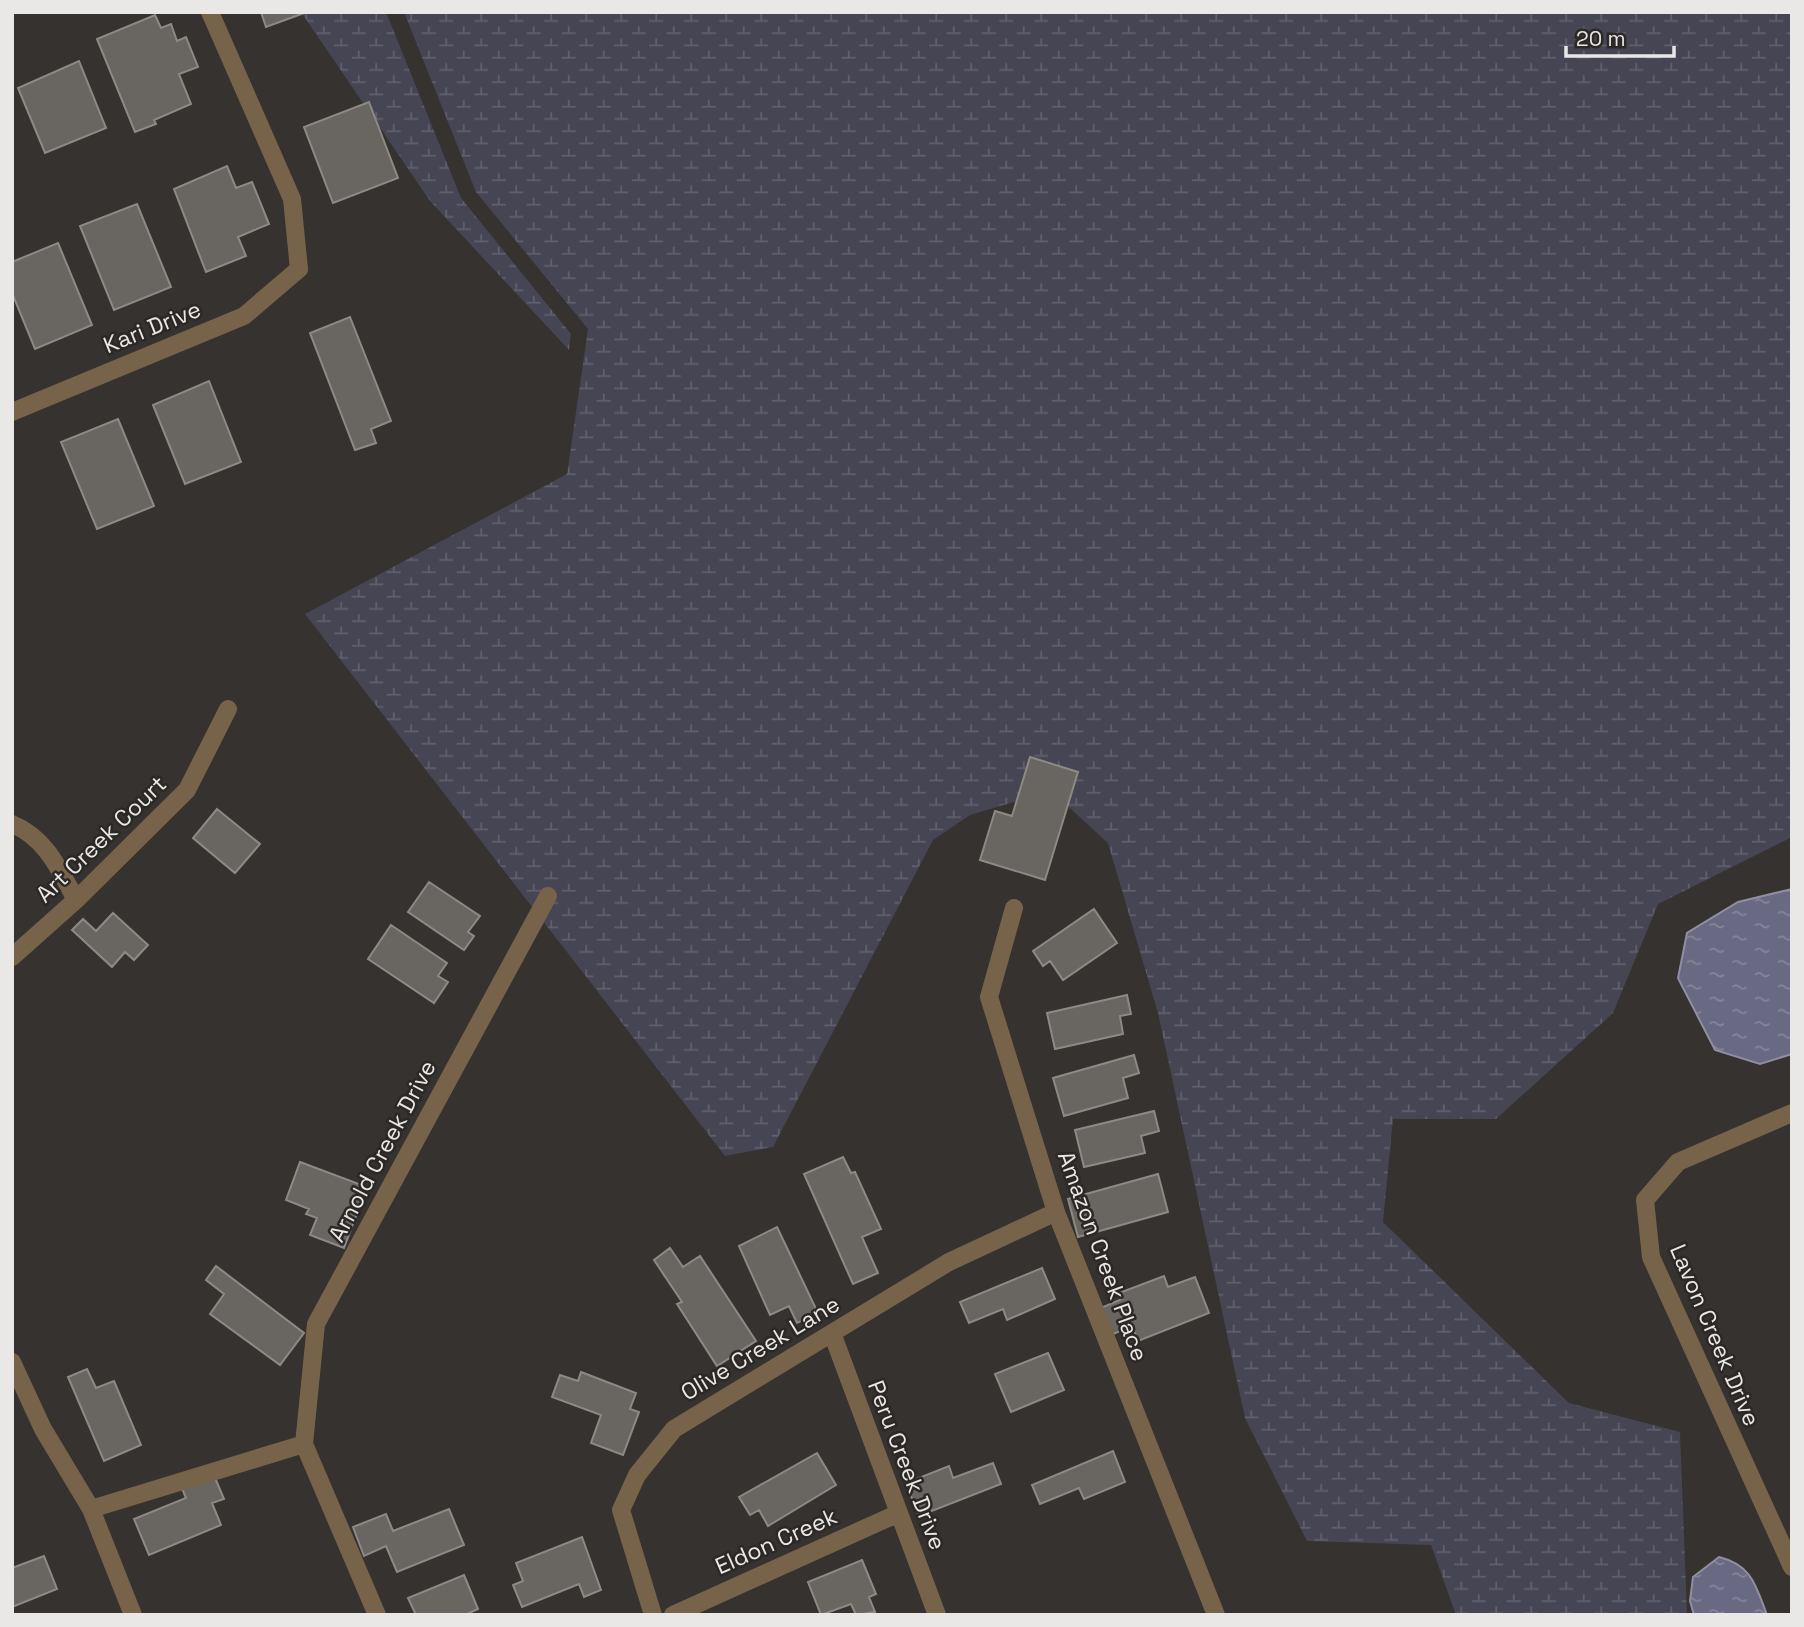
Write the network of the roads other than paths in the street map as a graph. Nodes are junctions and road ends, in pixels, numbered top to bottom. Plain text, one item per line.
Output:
1 (210, 12) edge
2 (12, 412) edge
3 (228, 709) dead end
4 (12, 824) edge
5 (548, 896) dead end
6 (76, 900) junction
7 (1014, 908) dead end
8 (12, 957) edge
9 (1792, 1113) edge
10 (1056, 1212) junction
11 (832, 1333) junction
12 (12, 1362) edge
13 (304, 1444) junction
14 (91, 1509) junction
15 (899, 1513) junction
16 (1792, 1567) edge
17 (133, 1615) edge
18 (377, 1615) edge
19 (653, 1615) edge
20 (673, 1615) edge
21 (937, 1615) edge
22 (1216, 1615) edge

1 - 2 street, Kari Drive
3 - 6 street, Art Creek Court
4 - 6 street
5 - 13 street, Arnold Creek Drive
6 - 8 street, Art Creek Court
7 - 10 street, Amazon Creek Place
9 - 16 street, Lavon Creek Drive
10 - 11 street, Olive Creek Lane
10 - 22 street, Amazon Creek Place
11 - 15 street, Peru Creek Drive
11 - 19 street, Olive Creek Lane
12 - 14 street
13 - 14 street
13 - 18 street, Arnold Creek Drive
14 - 17 street
15 - 20 street, Eldon Creek
15 - 21 street, Peru Creek Drive

